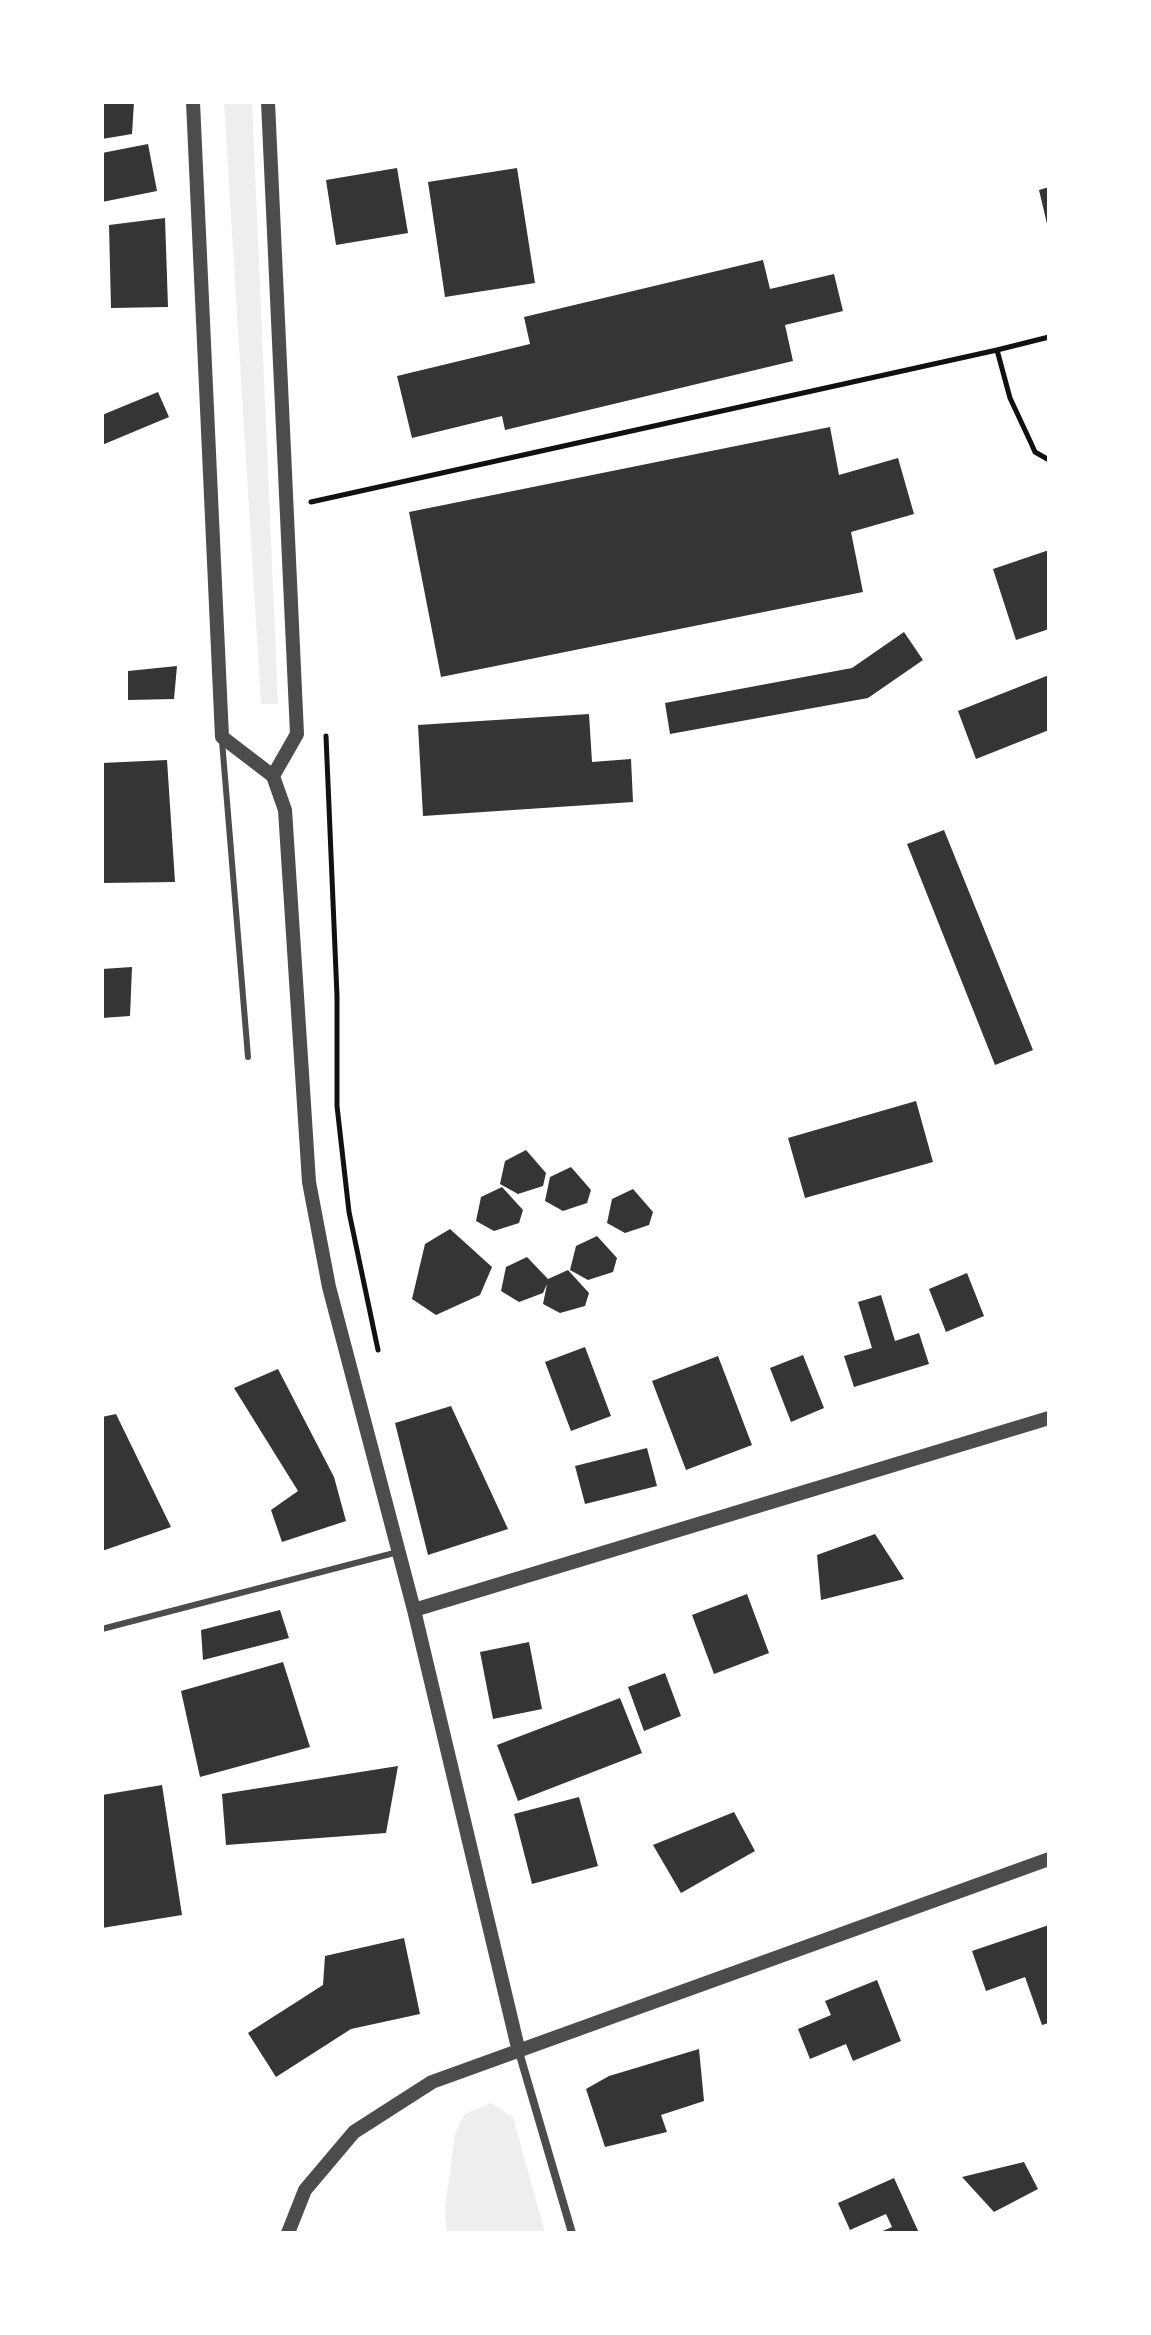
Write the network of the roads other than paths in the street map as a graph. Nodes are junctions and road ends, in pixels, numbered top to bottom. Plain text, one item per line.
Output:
1 (193, 102) edge
2 (268, 102) edge
3 (222, 737) junction
4 (273, 776) junction
5 (248, 1057) dead end
6 (1049, 1418) edge
7 (398, 1552) junction
8 (414, 1610) junction
9 (102, 1629) edge
10 (1049, 1859) edge
11 (519, 2052) junction
12 (288, 2233) edge
13 (572, 2233) edge

1 - 3 street
2 - 4 street
3 - 4 street
3 - 5 lane
4 - 7 street
6 - 8 street
7 - 8 street
7 - 9 lane
8 - 11 street
10 - 11 street
11 - 12 street
11 - 13 street

